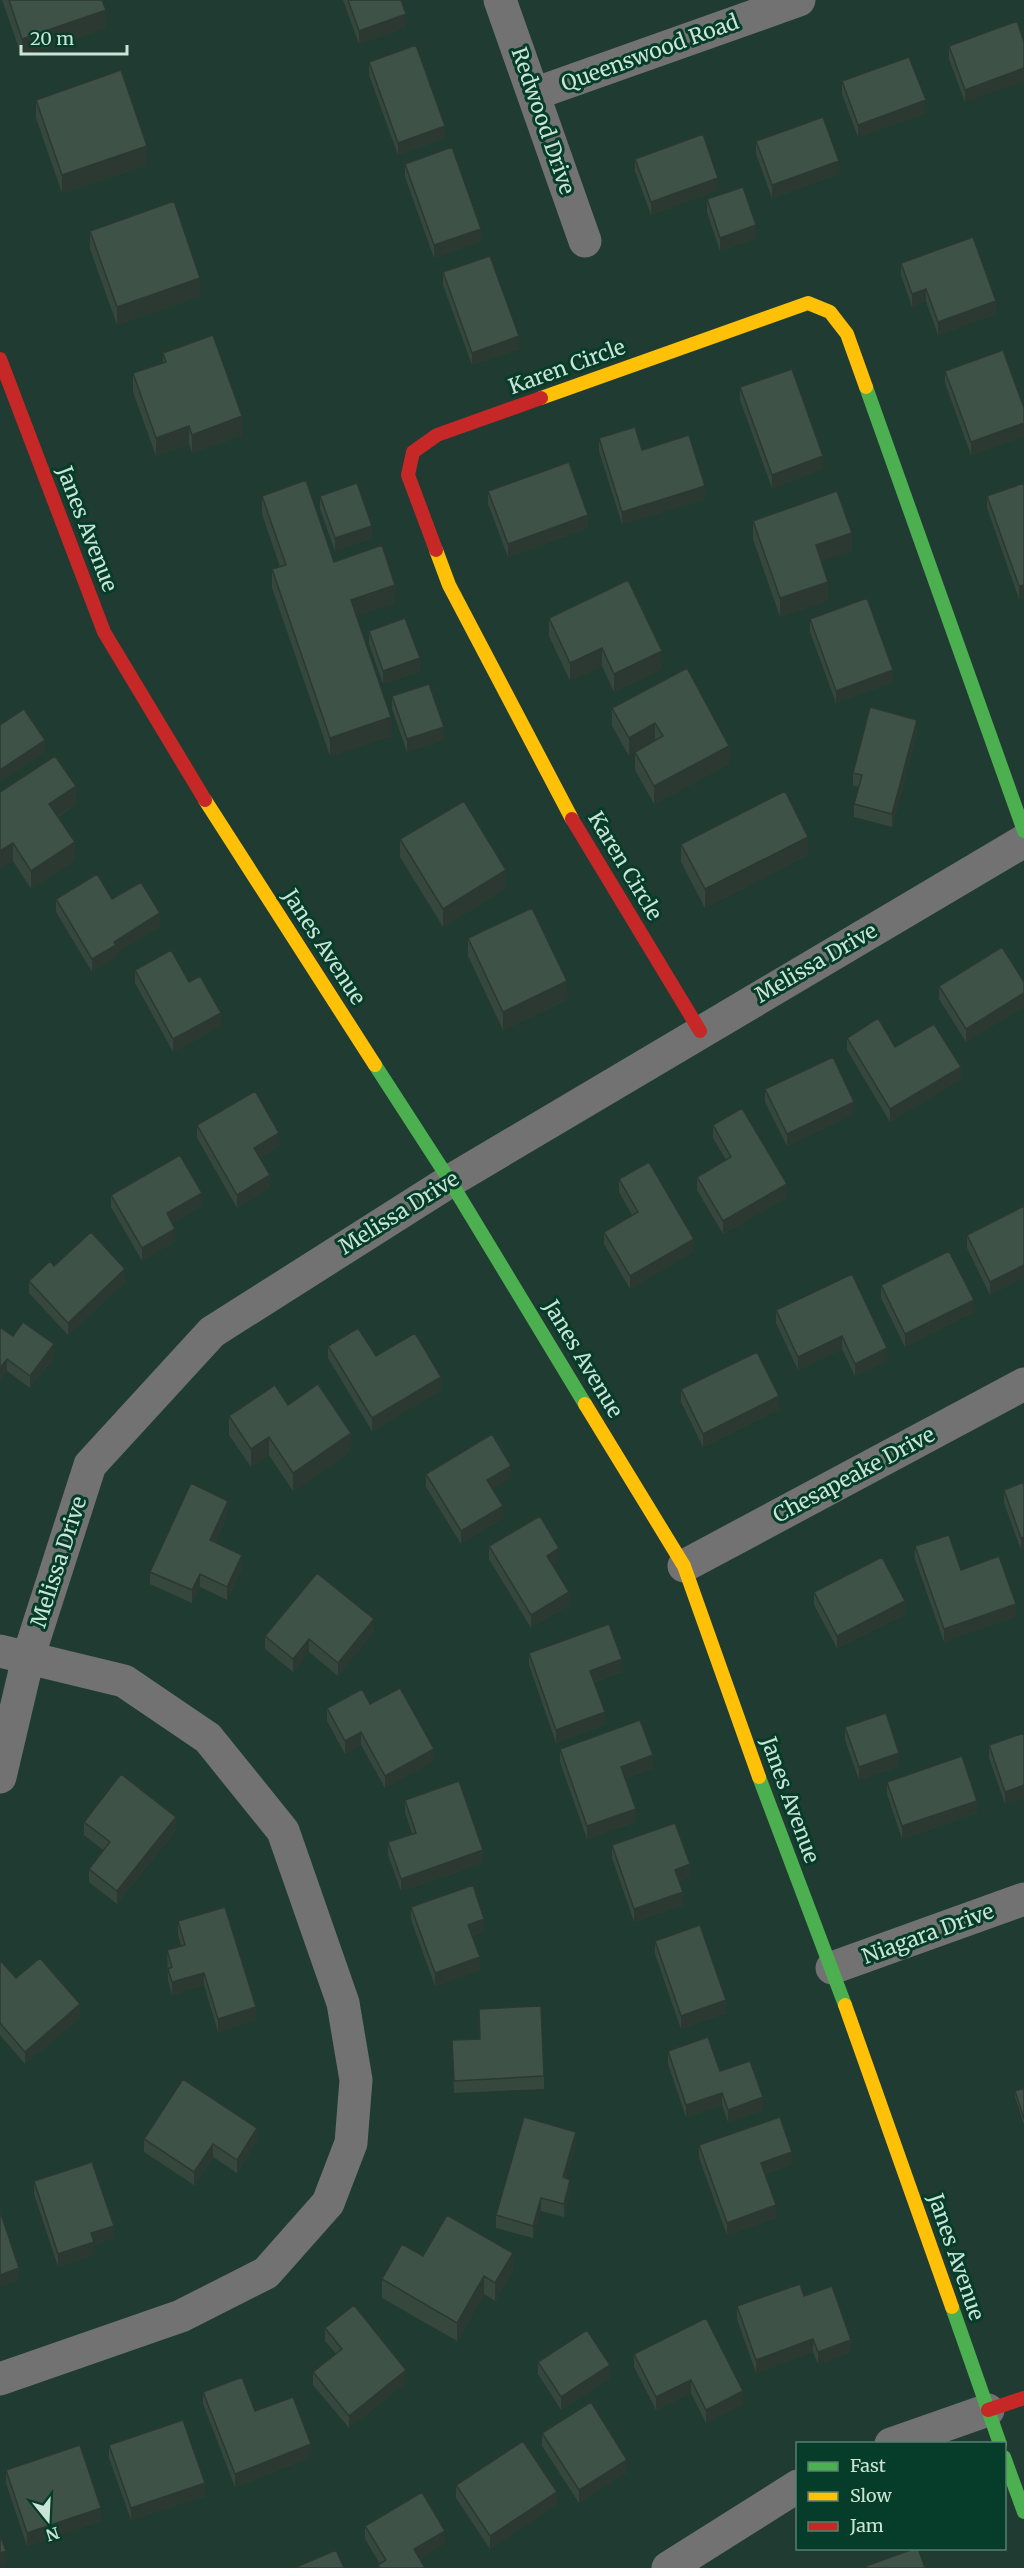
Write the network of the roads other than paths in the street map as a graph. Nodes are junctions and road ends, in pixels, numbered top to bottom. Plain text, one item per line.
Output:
1 (500, 0) edge
2 (799, 0) edge
3 (534, 94) junction
4 (585, 241) dead end
5 (0, 359) edge
6 (1024, 831) edge
7 (1024, 841) edge
8 (700, 1031) junction
9 (450, 1180) junction
10 (1024, 1384) edge
11 (684, 1566) junction
12 (14, 1655) edge
13 (0, 1778) edge
14 (1024, 1899) edge
15 (832, 1968) junction
16 (0, 2379) edge
17 (1024, 2398) edge
18 (988, 2410) junction
19 (897, 2442) edge
20 (999, 2442) edge
21 (1006, 2460) edge
22 (796, 2487) edge
23 (1024, 2512) edge
24 (668, 2568) edge

1 - 3 street, Redwood Drive
2 - 3 street, Queenswood Road
3 - 4 street, Redwood Drive
5 - 9 street, Janes Avenue
6 - 8 street, Karen Circle
7 - 8 street, Melissa Drive
8 - 9 street, Melissa Drive
9 - 11 street, Janes Avenue
9 - 12 street, Melissa Drive
10 - 11 street, Chesapeake Drive
11 - 15 street, Janes Avenue
12 - 13 street, Melissa Drive
12 - 16 street
14 - 15 street, Niagara Drive
15 - 18 street, Janes Avenue
17 - 18 street
18 - 19 street
18 - 20 street, Janes Avenue
21 - 23 street
22 - 24 street

